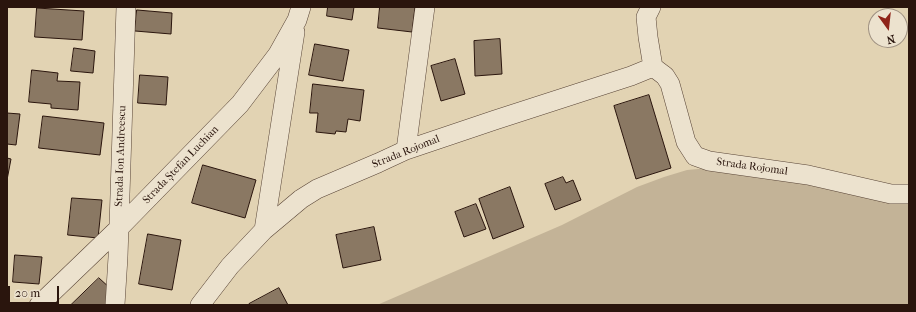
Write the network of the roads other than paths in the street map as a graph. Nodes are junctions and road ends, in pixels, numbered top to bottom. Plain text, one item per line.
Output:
1 (126, 7) edge
2 (425, 7) edge
3 (651, 7) edge
4 (299, 13) edge
5 (653, 67) junction
6 (406, 150) junction
7 (909, 194) edge
8 (118, 229) junction
9 (264, 230) junction
10 (39, 305) edge
11 (115, 305) edge
12 (200, 305) edge

1 - 8 street, Strada Ion Andreescu
2 - 6 street
3 - 5 street
4 - 8 street, Strada Ștefan Luchian
4 - 9 street
5 - 6 street, Strada Rojomal
5 - 7 street, Strada Rojomal
6 - 9 street, Strada Rojomal
8 - 10 street, Strada Ștefan Luchian
8 - 11 street, Strada Ion Andreescu
9 - 12 street, Strada Rojomal

